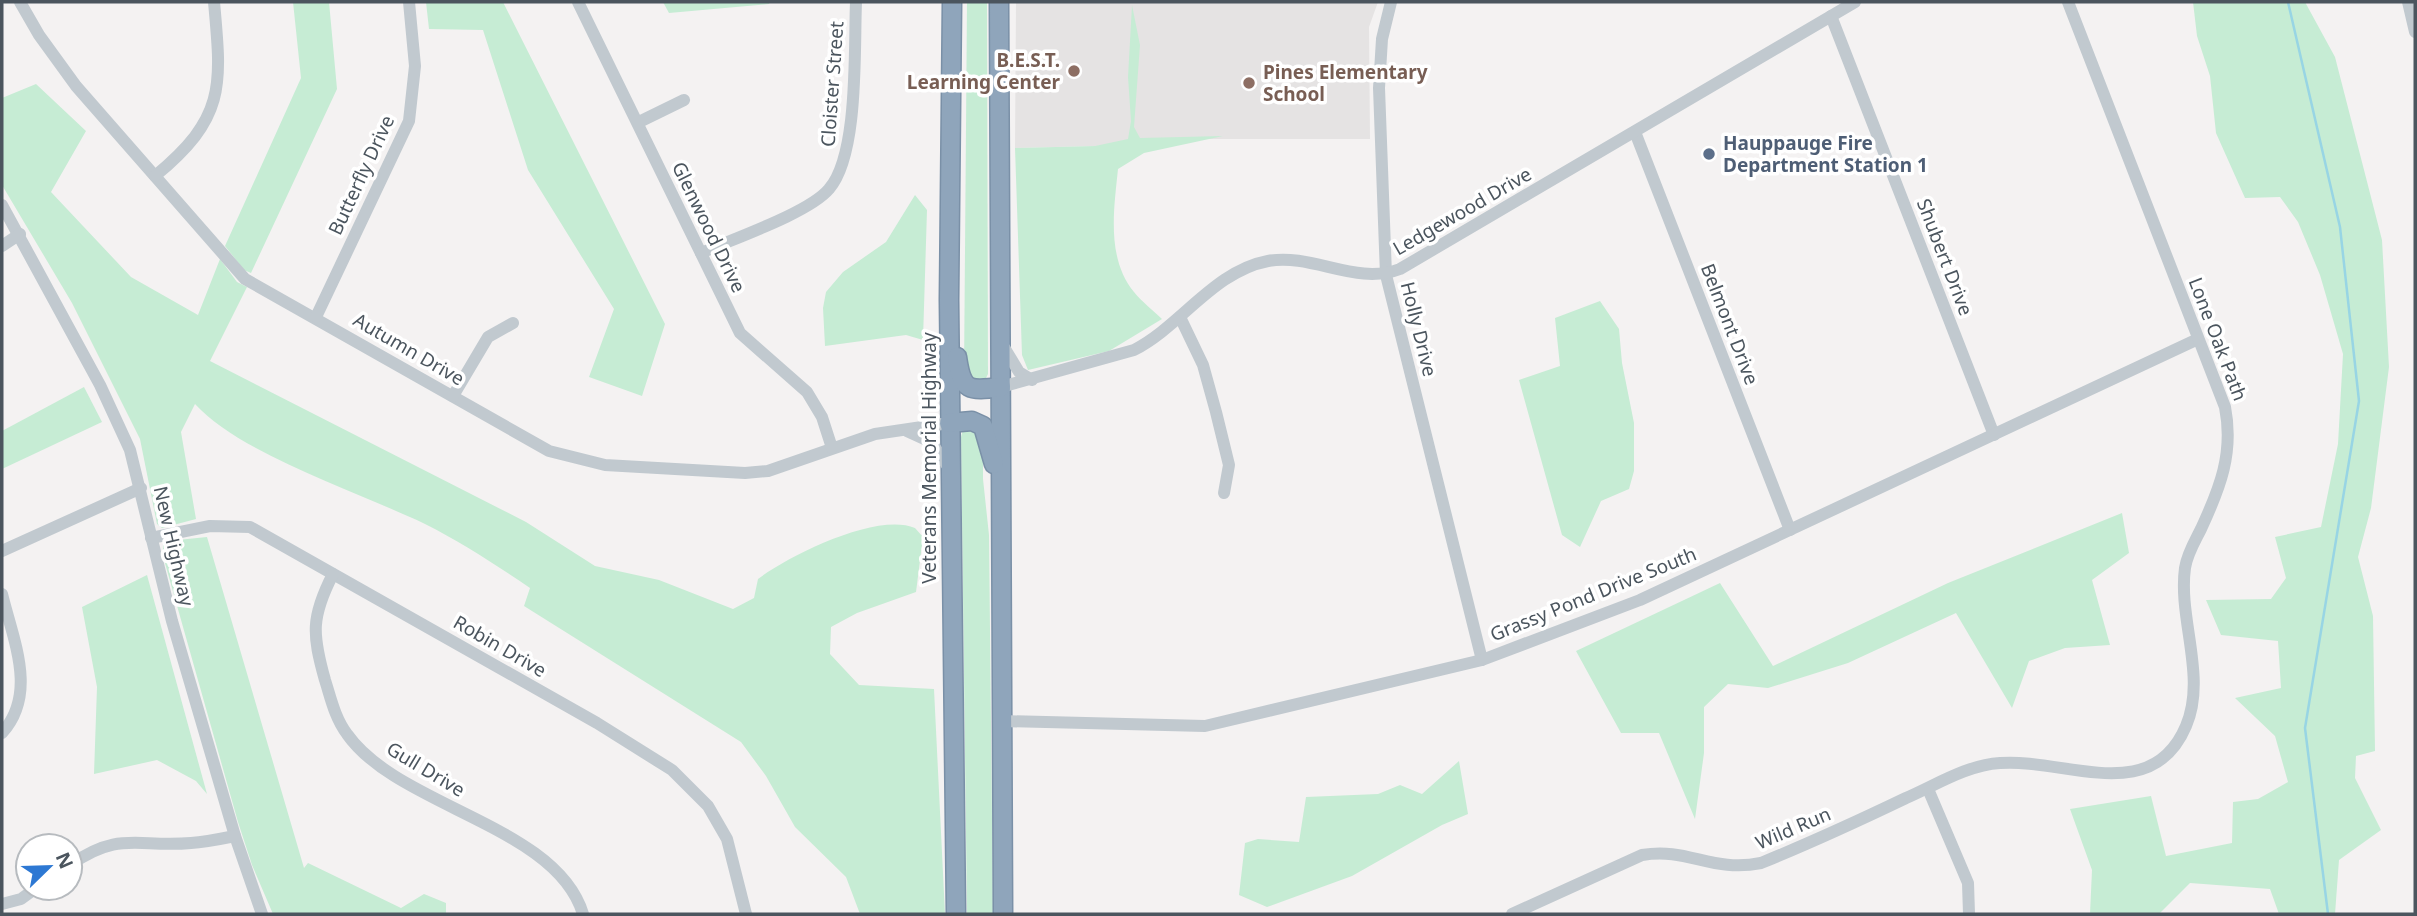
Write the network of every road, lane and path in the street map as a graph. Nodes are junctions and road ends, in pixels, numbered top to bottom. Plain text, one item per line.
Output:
1 (20, 2) edge
2 (214, 2) edge
3 (409, 2) edge
4 (578, 2) edge
5 (856, 2) edge
6 (952, 2) edge
7 (999, 2) edge
8 (1391, 2) edge
9 (1855, 2) edge
10 (2068, 2) edge
11 (2407, 2) edge
12 (1831, 16) junction
13 (2415, 32) edge
14 (684, 100) dead end
15 (639, 122) junction
16 (1634, 132) junction
17 (155, 176) junction
18 (2, 205) edge
19 (20, 234) junction
20 (2, 246) edge
21 (701, 253) junction
22 (1386, 275) junction
23 (948, 300) junction
24 (316, 317) junction
25 (1180, 317) junction
26 (513, 323) dead end
27 (2198, 339) junction
28 (1000, 340) junction
29 (1032, 380) junction
30 (1001, 387) junction
31 (453, 396) junction
32 (950, 423) junction
33 (903, 430) junction
34 (1994, 435) junction
35 (832, 448) junction
36 (949, 468) junction
37 (141, 488) junction
38 (1224, 493) dead end
39 (1001, 495) junction
40 (1790, 530) junction
41 (151, 538) junction
42 (2, 551) edge
43 (333, 573) junction
44 (2, 594) edge
45 (1482, 660) junction
46 (1002, 721) junction
47 (2, 733) edge
48 (2024, 763) joint
49 (1928, 789) junction
50 (234, 836) junction
51 (84, 857) edge
52 (1537, 909) edge
53 (262, 914) edge
54 (583, 914) edge
55 (746, 914) edge
56 (956, 914) edge
57 (1003, 914) edge
58 (1512, 914) edge
59 (1969, 914) edge

1 - 17 street, Autumn Drive
2 - 17 street
3 - 24 street, Butterfly Drive
4 - 15 street, Glenwood Drive
5 - 21 street, Cloister Street
6 - 23 highway, Veterans Memorial Highway
7 - 28 highway
8 - 22 street, Holly Drive
9 - 12 street, Ledgewood Drive
10 - 27 street, Lone Oak Path
11 - 13 street
12 - 16 street, Ledgewood Drive
12 - 34 street, Shubert Drive
14 - 15 street
15 - 21 street, Glenwood Drive
16 - 22 street, Ledgewood Drive
16 - 40 street, Belmont Drive
17 - 24 street, Autumn Drive
18 - 19 street, New Highway
19 - 20 street
19 - 37 street, New Highway
21 - 35 street, Glenwood Drive
22 - 25 street, Ledgewood Drive
22 - 45 street, Holly Drive
23 - 30 highway
23 - 32 highway, Veterans Memorial Highway
24 - 31 street, Autumn Drive
25 - 29 street, Ledgewood Drive
25 - 38 street
26 - 31 street
27 - 34 street, Grassy Pond Drive South
27 - 48 street, Lone Oak Path
28 - 29 street
28 - 30 highway
29 - 30 street, Ledgewood Drive
30 - 39 highway
31 - 35 street, Autumn Drive
32 - 33 street, Autumn Drive
32 - 36 highway, Veterans Memorial Highway
32 - 39 highway
33 - 35 street, Autumn Drive
33 - 36 street
34 - 40 street, Grassy Pond Drive South
36 - 56 highway, Veterans Memorial Highway
37 - 41 street, New Highway
37 - 42 street
39 - 46 highway
40 - 45 street, Grassy Pond Drive South
41 - 43 street, Robin Drive
41 - 50 street, New Highway
43 - 54 street, Gull Drive
43 - 55 street, Robin Drive
44 - 47 street
45 - 46 street, Grassy Pond Drive South
46 - 57 highway
48 - 49 street, Wild Run
49 - 52 street, Wild Run
49 - 59 street
50 - 51 street
50 - 53 street, New Highway
52 - 58 street, Wild Run

